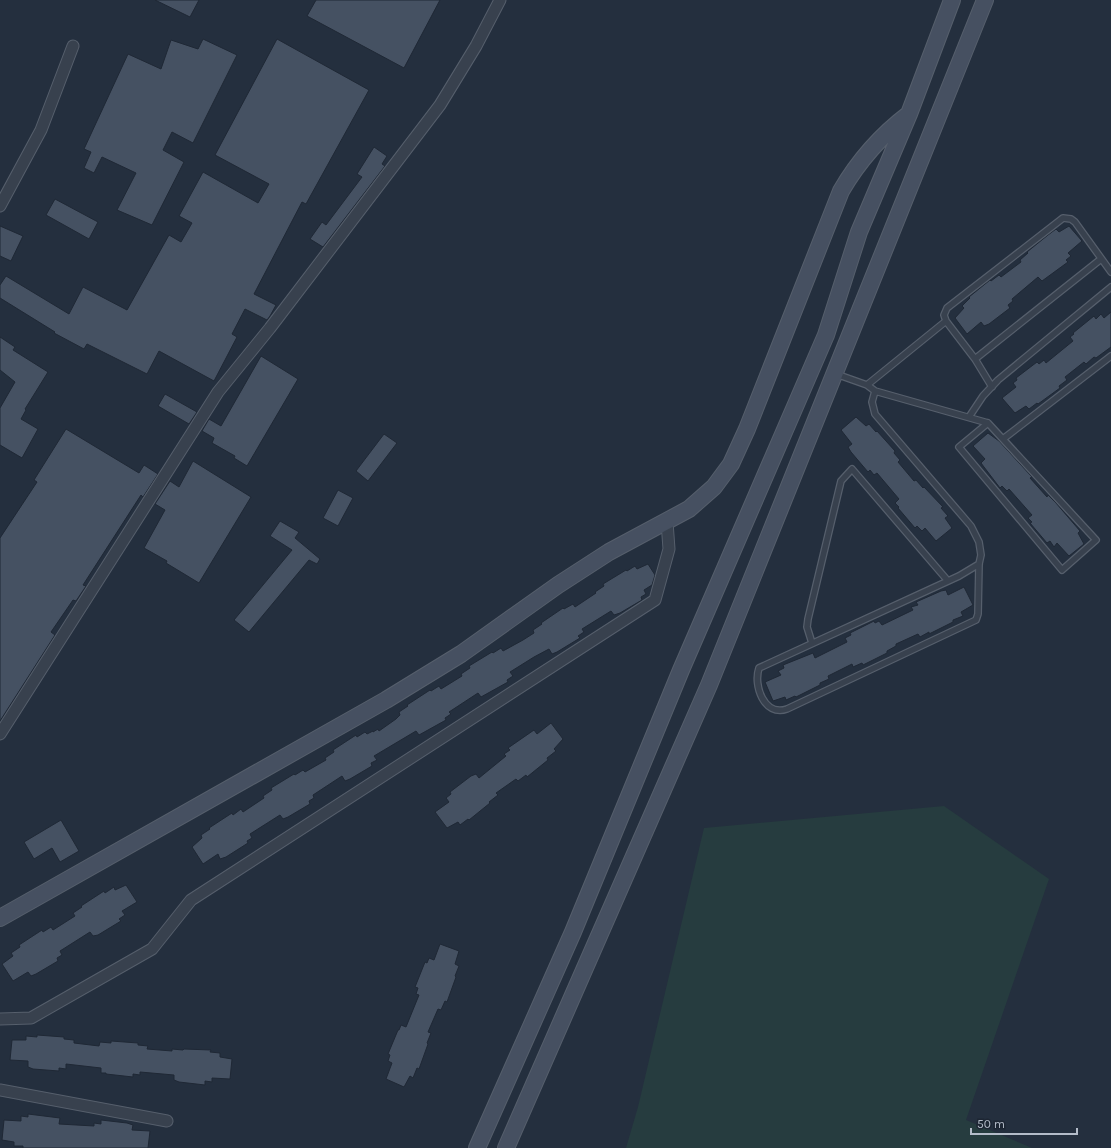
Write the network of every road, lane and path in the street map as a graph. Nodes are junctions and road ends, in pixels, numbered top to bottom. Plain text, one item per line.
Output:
1 (500, 0) edge
2 (952, 0) edge
3 (985, 0) edge
4 (73, 46) dead end
5 (909, 114) junction
6 (0, 206) edge
7 (1101, 259) junction
8 (1111, 272) edge
9 (840, 287) junction
10 (1111, 287) edge
11 (864, 296) junction
12 (946, 321) junction
13 (1111, 356) edge
14 (975, 359) junction
15 (833, 373) junction
16 (867, 385) junction
17 (992, 387) junction
18 (875, 391) junction
19 (969, 417) junction
20 (988, 423) junction
21 (1003, 439) junction
22 (667, 522) junction
23 (979, 564) junction
24 (948, 581) junction
25 (812, 643) junction
26 (0, 734) edge
27 (0, 918) edge
28 (0, 1019) edge
29 (0, 1090) edge
30 (167, 1121) dead end
31 (477, 1148) edge
32 (506, 1148) edge

1 - 26 street
2 - 5 main road
3 - 11 main road
4 - 6 street
5 - 9 main road
5 - 22 main road
7 - 8 lane
7 - 12 lane
7 - 14 lane
9 - 11 main road
9 - 31 main road
10 - 17 lane
11 - 15 main road
12 - 14 lane
12 - 16 lane
13 - 21 lane
14 - 17 lane
15 - 16 lane
15 - 32 main road
16 - 18 lane
17 - 19 lane
18 - 19 lane
18 - 23 lane
19 - 20 lane
20 - 21 lane
20 - 21 lane
22 - 27 main road
22 - 28 street
23 - 24 lane
23 - 25 lane
24 - 25 lane
24 - 25 lane
29 - 30 street

